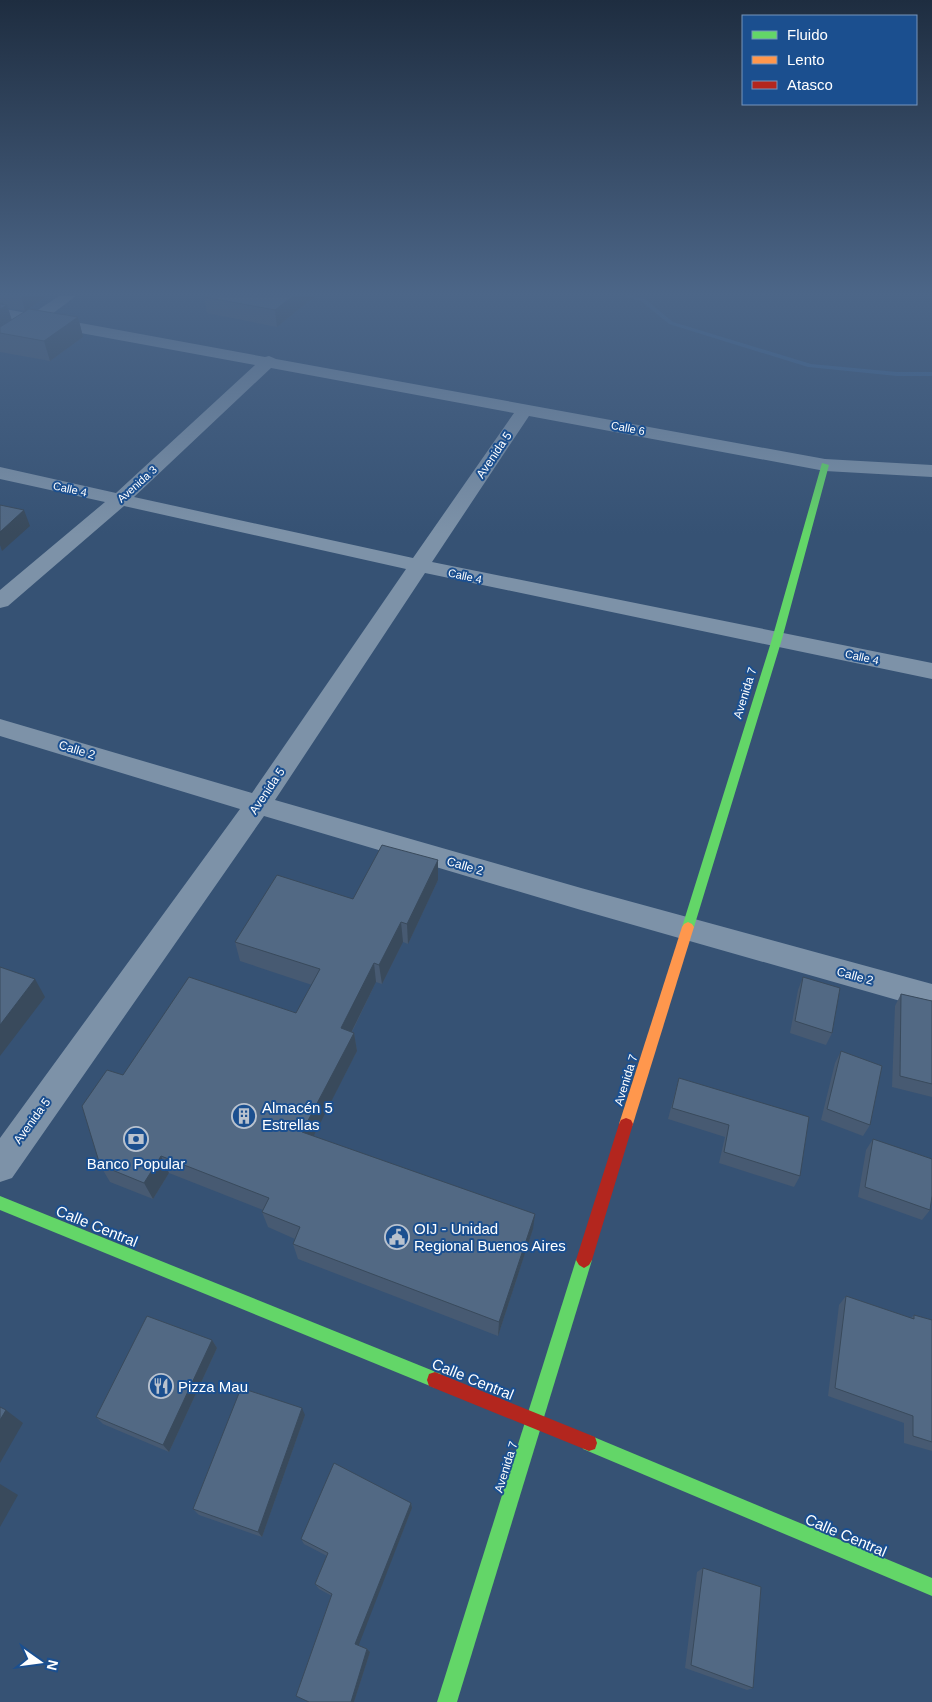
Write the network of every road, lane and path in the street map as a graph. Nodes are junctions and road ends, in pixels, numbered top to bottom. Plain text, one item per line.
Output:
1 (253, 375) edge
2 (346, 375) edge
3 (525, 409) junction
4 (825, 465) junction
5 (932, 471) edge
6 (0, 473) edge
7 (119, 500) junction
8 (420, 566) junction
9 (0, 602) edge
10 (776, 639) junction
11 (932, 671) edge
12 (0, 727) edge
13 (258, 806) junction
14 (687, 930) junction
15 (932, 997) edge
16 (0, 1166) edge
17 (0, 1203) edge
18 (535, 1420) junction
19 (932, 1587) edge
20 (447, 1702) edge

1 - 7 street, Avenida 3
2 - 3 street, Calle 6
3 - 4 street, Calle 6
3 - 8 street, Avenida 5
4 - 5 street, Calle 6
4 - 10 street, Avenida 7
6 - 7 street, Calle 4
7 - 8 street, Calle 4
7 - 9 street, Avenida 3
8 - 10 street, Calle 4
8 - 13 street, Avenida 5
10 - 11 street, Calle 4
10 - 14 street, Avenida 7
12 - 13 street, Calle 2
13 - 14 street, Calle 2
13 - 16 street, Avenida 5
14 - 15 street, Calle 2
14 - 18 street, Avenida 7
17 - 18 street, Calle Central
18 - 19 street, Calle Central
18 - 20 street, Avenida 7

